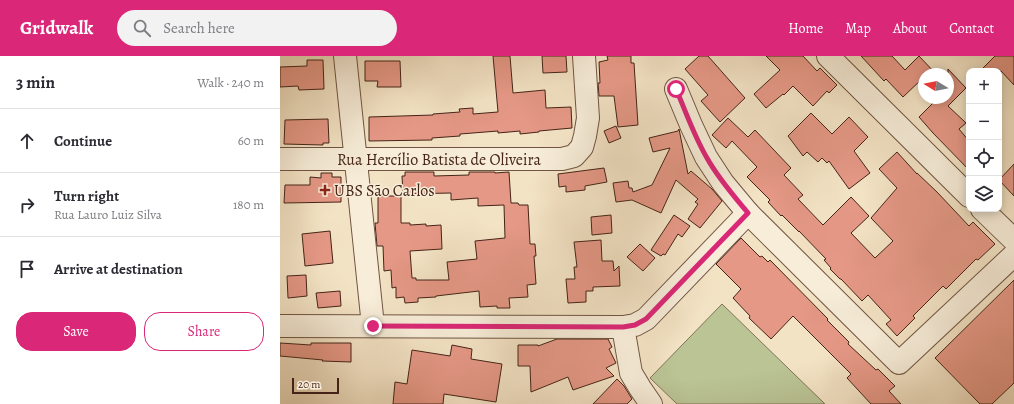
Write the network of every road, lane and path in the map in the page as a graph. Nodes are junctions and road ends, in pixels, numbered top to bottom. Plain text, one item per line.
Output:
1 (345, 56) edge
2 (584, 56) edge
3 (828, 56) edge
4 (676, 89) dead end
5 (280, 159) edge
6 (356, 159) junction
7 (966, 193) edge
8 (985, 212) edge
9 (748, 213) junction
10 (1014, 240) edge
11 (1014, 255) edge
12 (280, 326) edge
13 (373, 326) junction
14 (623, 327) junction
15 (651, 404) edge

1 - 6 street
2 - 6 street, Rua Hercílio Batista de Oliveira
3 - 7 street
4 - 9 street
5 - 6 street, Rua Hercílio Batista de Oliveira
6 - 13 street
8 - 10 street
9 - 11 street
9 - 14 street
12 - 13 street
13 - 14 street
14 - 15 street

